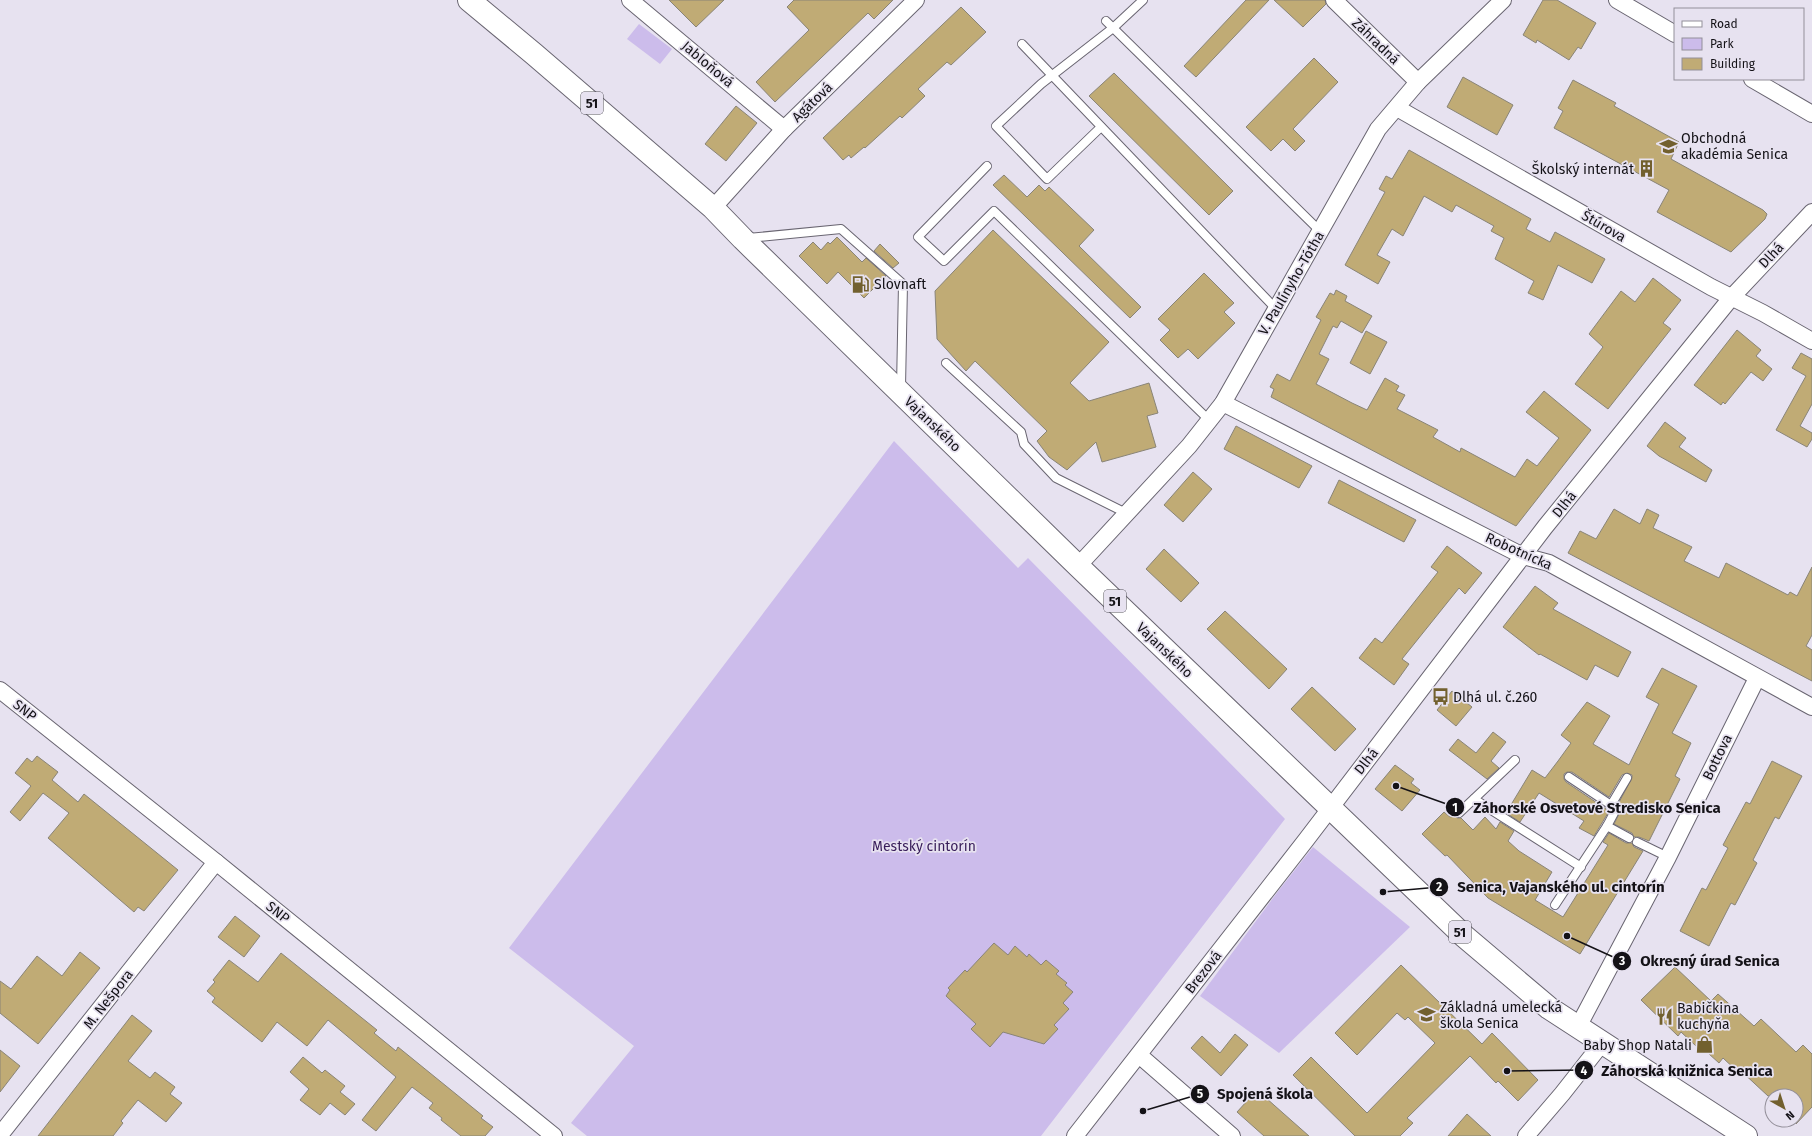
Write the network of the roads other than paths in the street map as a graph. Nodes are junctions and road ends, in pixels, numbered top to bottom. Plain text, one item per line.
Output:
1 (469, 0) edge
2 (916, 0) edge
3 (1143, 0) edge
4 (1334, 0) edge
5 (1503, 0) edge
6 (1617, 0) edge
7 (641, 3) edge
8 (1106, 21) dead end
9 (1113, 28) junction
10 (1674, 33) edge
11 (1022, 44) dead end
12 (1052, 75) junction
13 (1754, 80) edge
14 (1418, 82) junction
15 (1397, 108) junction
16 (1812, 114) edge
17 (1101, 127) junction
18 (784, 129) junction
19 (987, 166) dead end
20 (713, 208) junction
21 (1812, 212) edge
22 (1320, 231) junction
23 (743, 239) junction
24 (1731, 298) junction
25 (1276, 309) junction
26 (1812, 341) edge
27 (946, 363) dead end
28 (901, 393) junction
29 (1223, 403) junction
30 (1209, 420) junction
31 (1128, 514) junction
32 (1523, 556) junction
33 (1078, 566) junction
34 (1756, 678) junction
35 (0, 690) edge
36 (1812, 707) edge
37 (1515, 760) dead end
38 (1569, 777) dead end
39 (1627, 778) dead end
40 (1474, 800) junction
41 (1611, 805) junction
42 (1330, 808) junction
43 (1460, 813) dead end
44 (1607, 826) junction
45 (1629, 838) dead end
46 (1637, 842) dead end
47 (1668, 857) junction
48 (216, 862) junction
49 (1581, 867) junction
50 (1555, 905) dead end
51 (1578, 1027) junction
52 (1603, 1042) junction
53 (1139, 1055) junction
54 (0, 1135) edge
55 (549, 1135) edge
56 (1075, 1136) edge
57 (1232, 1136) edge
58 (1526, 1136) edge
59 (1746, 1136) edge

1 - 20 main road, 51
2 - 18 street, Agátová
3 - 9 lane
4 - 14 street, Záhradná
5 - 14 street, V. Paulínyho-Tótha
6 - 10 street
7 - 18 street, Jabloňová
8 - 9 lane
9 - 12 lane
9 - 22 lane
11 - 12 lane
12 - 17 lane
12 - 17 lane
13 - 16 street
14 - 15 street, V. Paulínyho-Tótha
15 - 22 street, V. Paulínyho-Tótha
15 - 24 street, Štúrova
17 - 25 lane
18 - 20 street, Agátová
19 - 30 lane
20 - 23 main road, 51
21 - 24 street, Dlhá
22 - 25 street, V. Paulínyho-Tótha
23 - 28 main road, Vajanského / 51
23 - 28 lane
24 - 26 street, Štúrova
24 - 32 street, Dlhá
25 - 29 street, V. Paulínyho-Tótha
27 - 31 lane
28 - 33 main road, Vajanského / 51
29 - 30 street, V. Paulínyho-Tótha
29 - 32 street, Robotnícka
30 - 31 street, V. Paulínyho-Tótha
31 - 33 street, V. Paulínyho-Tótha
32 - 34 street, Robotnícka
32 - 42 street, Dlhá
33 - 42 main road, Vajanského / 51
34 - 36 street, Robotnícka
34 - 47 street, Bottova
35 - 48 street, SNP
37 - 40 lane
38 - 41 lane
39 - 41 lane
40 - 43 lane
40 - 49 lane
41 - 44 lane
42 - 51 main road, Vajanského / 51
42 - 53 street, Brezová
44 - 45 lane
44 - 49 lane
46 - 47 lane
47 - 51 street, Bottova
48 - 54 street, M. Nešpora
48 - 55 street, SNP
49 - 50 lane
51 - 52 main road, Vajanského / 51
52 - 58 street
52 - 59 main road, 51
53 - 56 street, Brezová
53 - 57 street

